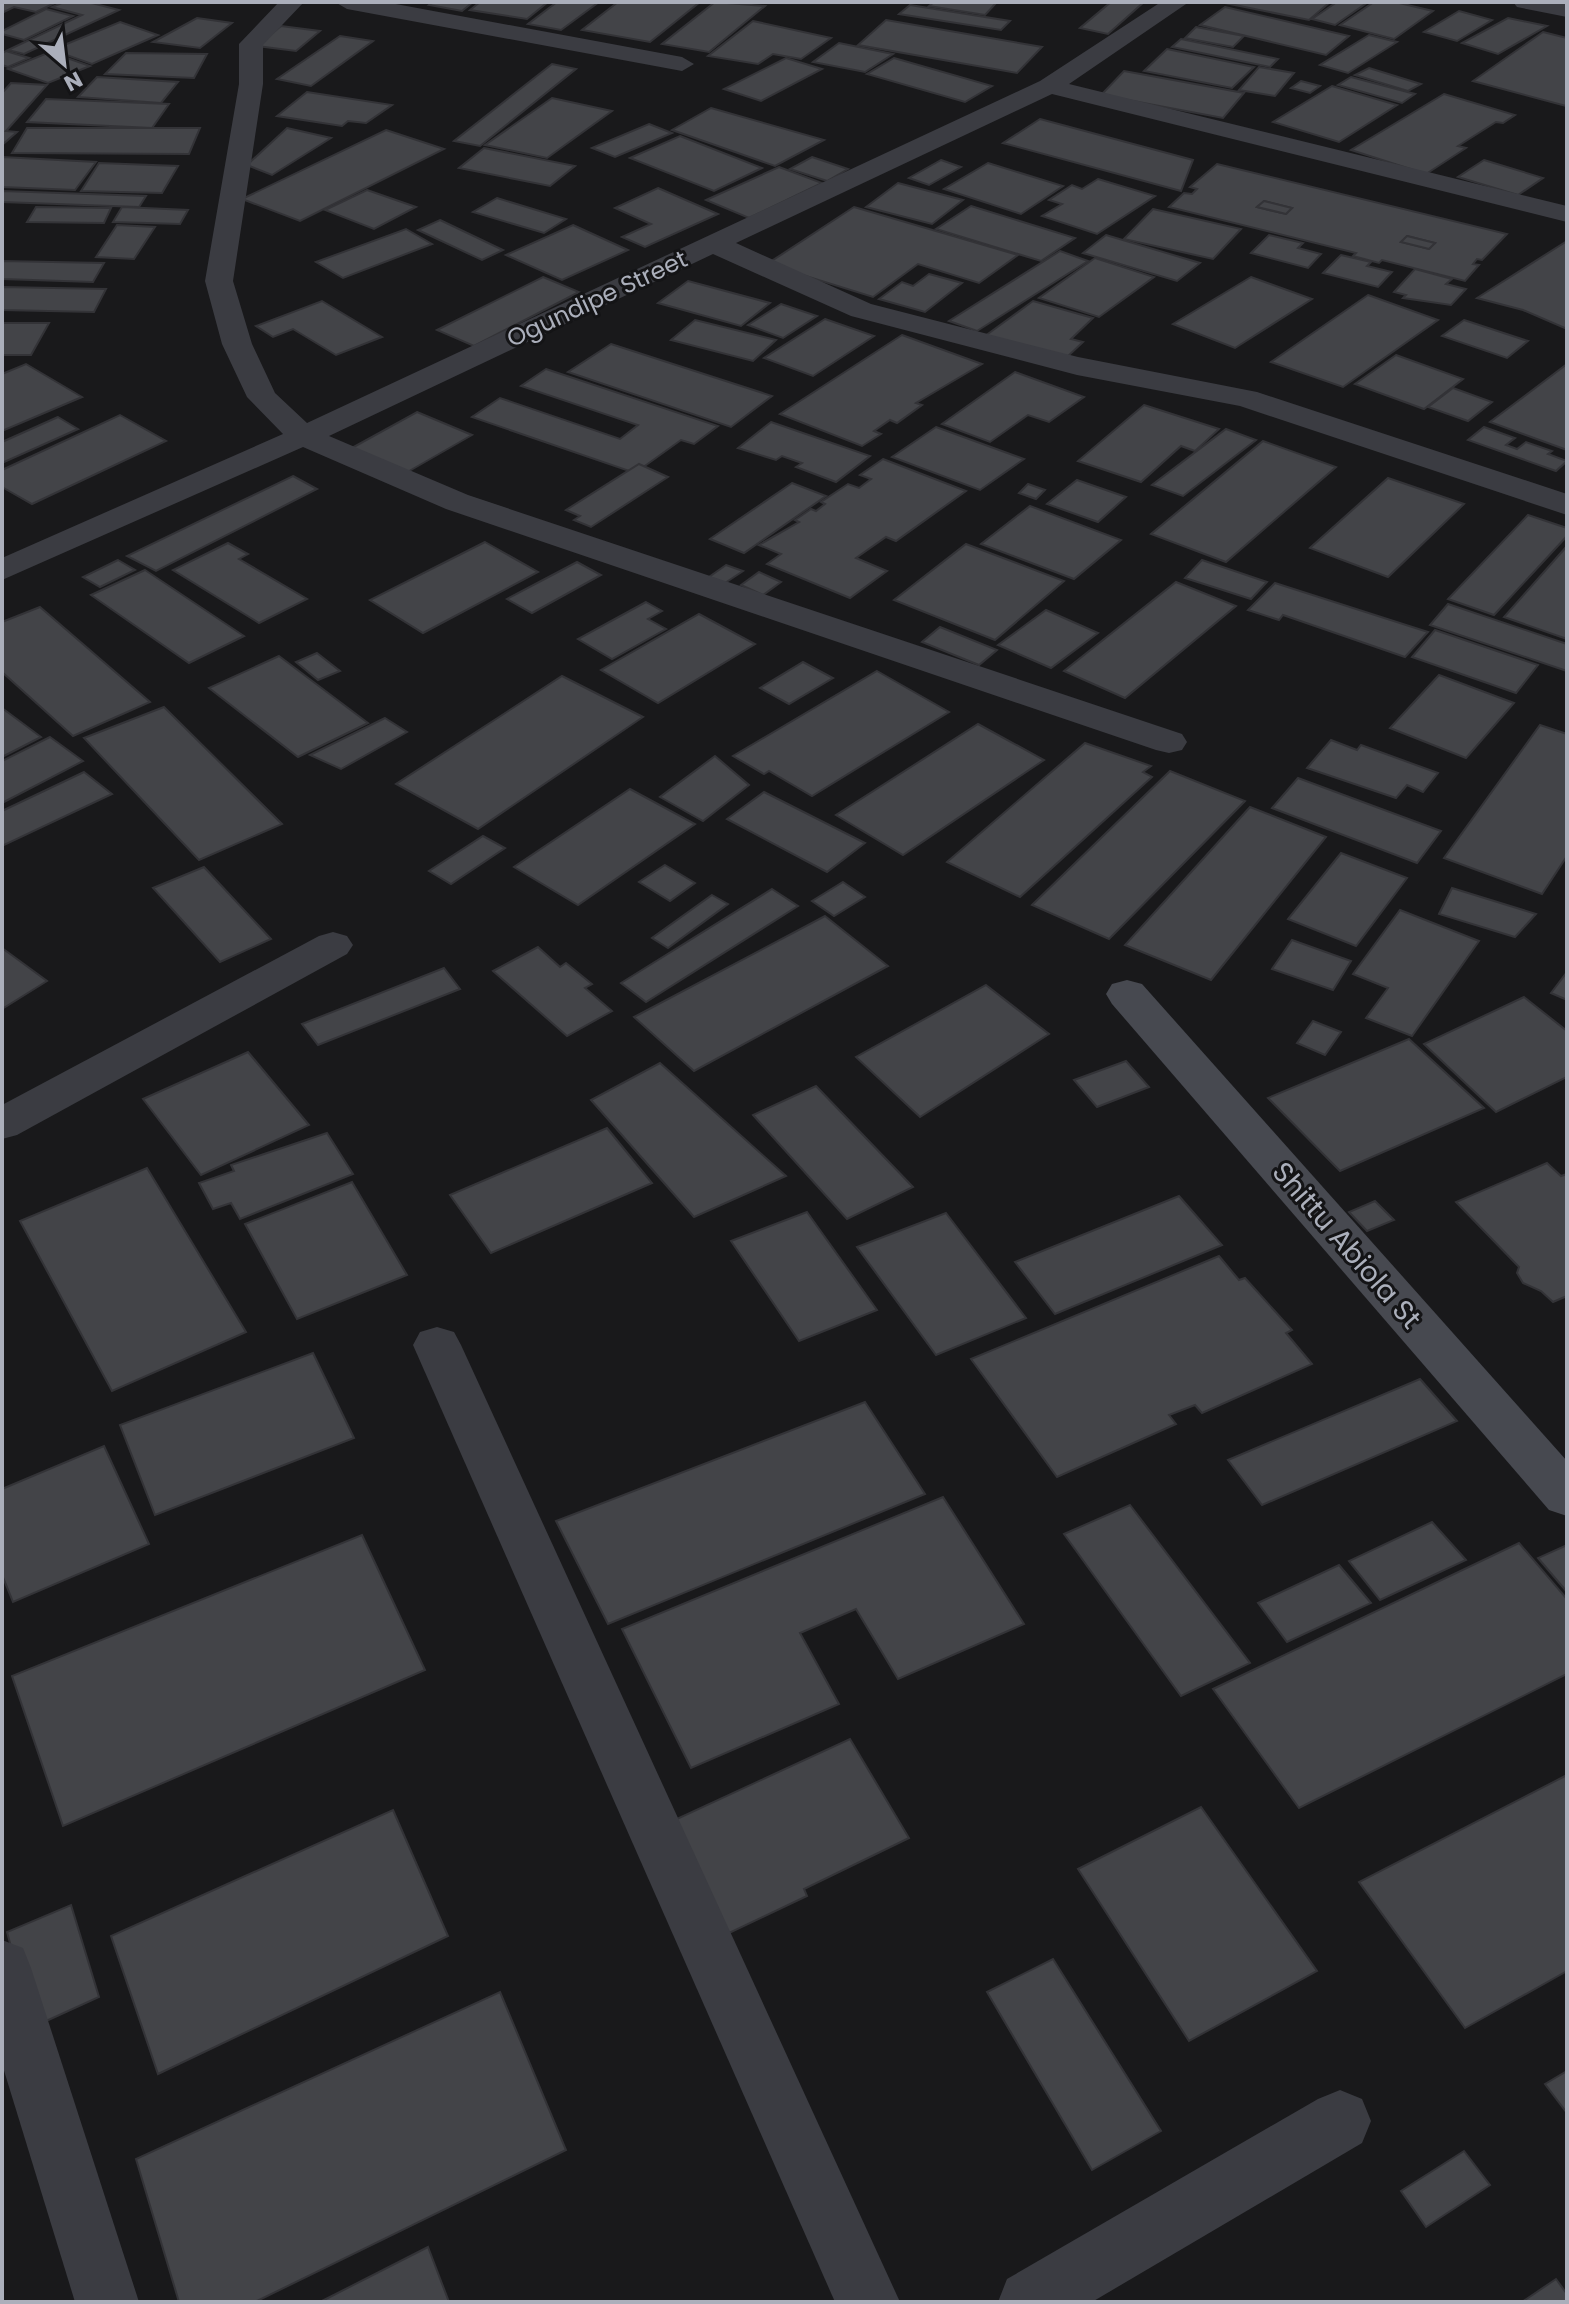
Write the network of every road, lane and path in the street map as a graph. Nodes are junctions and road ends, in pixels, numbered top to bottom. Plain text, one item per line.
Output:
1 (292, 2) edge
2 (347, 2) edge
3 (1177, 2) edge
4 (1525, 2) edge
5 (1567, 10) edge
6 (682, 64) dead end
7 (1049, 86) junction
8 (1567, 214) edge
9 (714, 244) junction
10 (303, 436) junction
11 (1567, 505) edge
12 (2, 570) edge
13 (1169, 742) dead end
14 (333, 945) dead end
15 (1127, 994) dead end
16 (2, 1124) edge
17 (437, 1345) dead end
18 (1567, 1495) edge
19 (2, 1968) edge
20 (1340, 2121) dead end
21 (107, 2302) edge
22 (868, 2302) edge
23 (1030, 2302) edge

1 - 10 street
2 - 6 street
3 - 7 street, Ogundipe Street
4 - 5 street
7 - 8 street
7 - 9 street, Ogundipe Street
9 - 10 street, Ogundipe Street
9 - 11 street
10 - 12 street, Ogundipe Street
10 - 13 street
14 - 16 street
15 - 18 street, Shittu Abiola St
17 - 22 street
19 - 21 street
20 - 23 street

